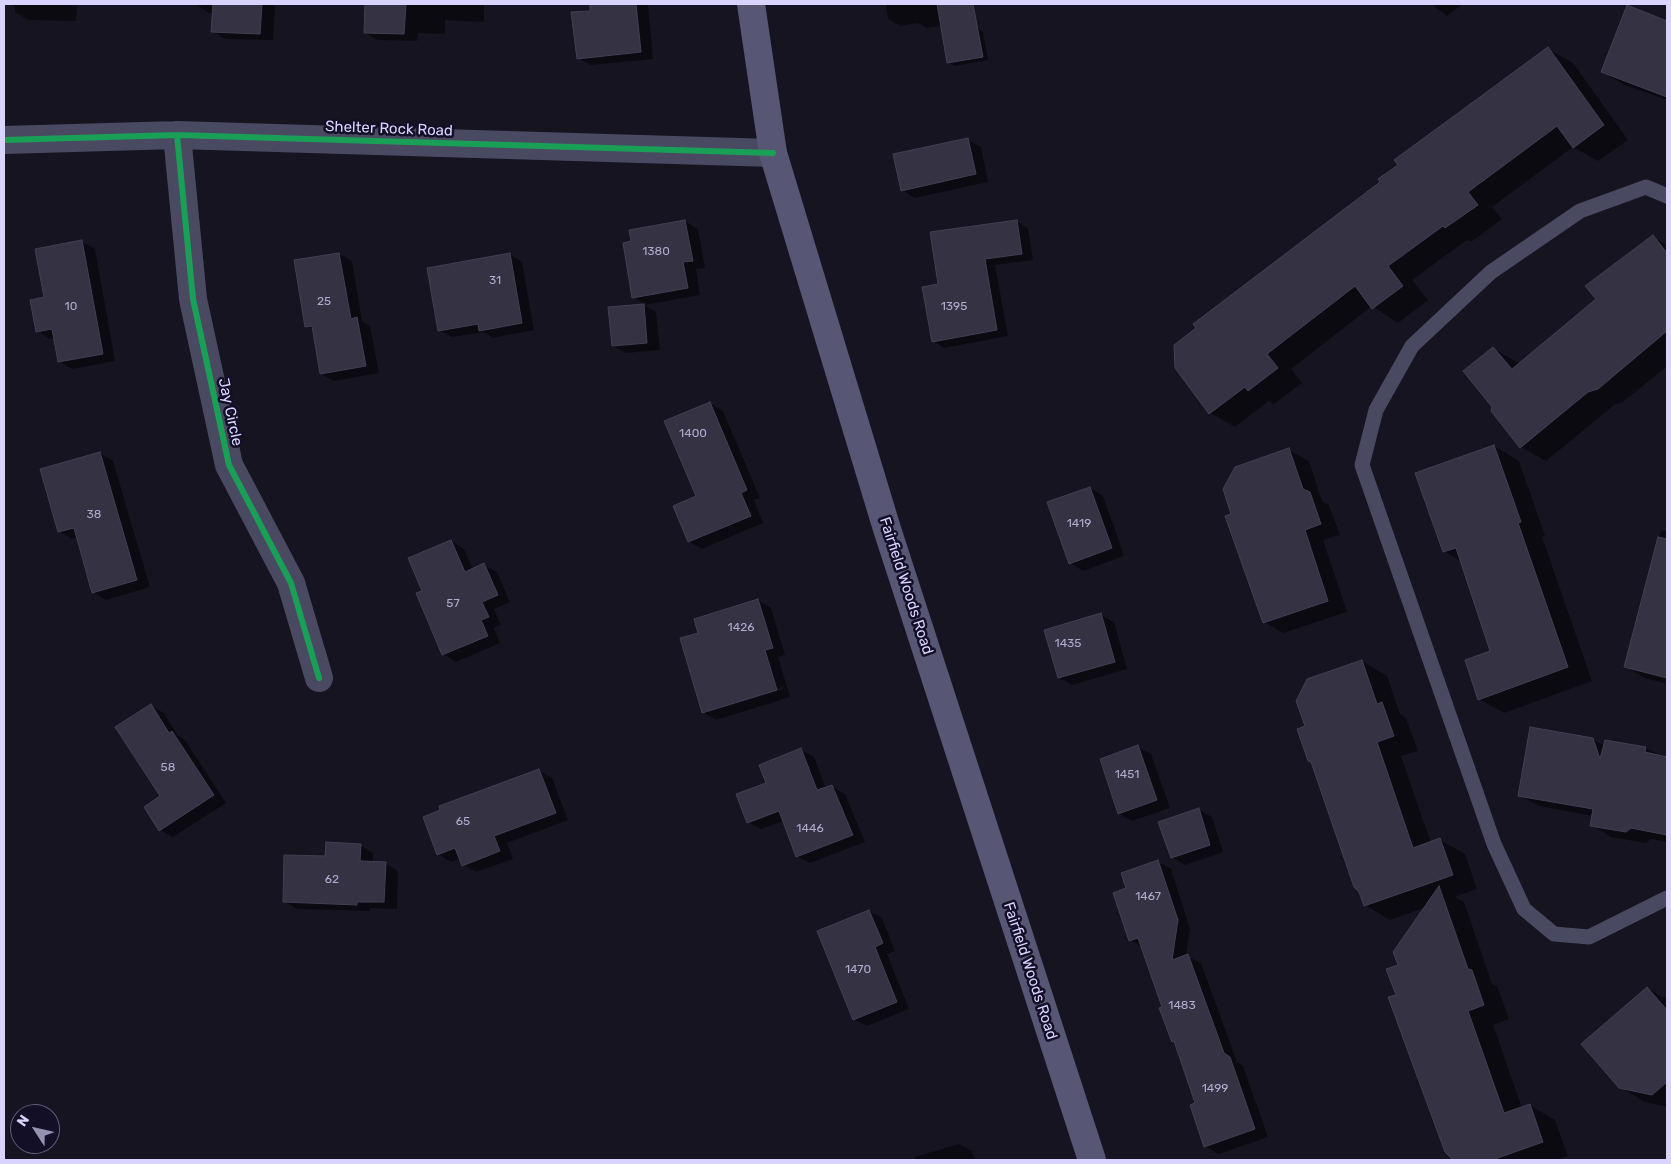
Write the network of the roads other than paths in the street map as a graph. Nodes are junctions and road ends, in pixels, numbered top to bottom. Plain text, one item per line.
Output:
1 (751, 4) edge
2 (177, 135) junction
3 (4, 140) edge
4 (773, 154) junction
5 (1667, 196) edge
6 (319, 678) dead end
7 (1667, 898) edge
8 (1092, 1160) edge

1 - 4 main road, Fairfield Woods Road
2 - 3 street, Shelter Rock Road
2 - 4 street, Shelter Rock Road
2 - 6 street, Jay Circle
4 - 8 main road, Fairfield Woods Road
5 - 7 lane

